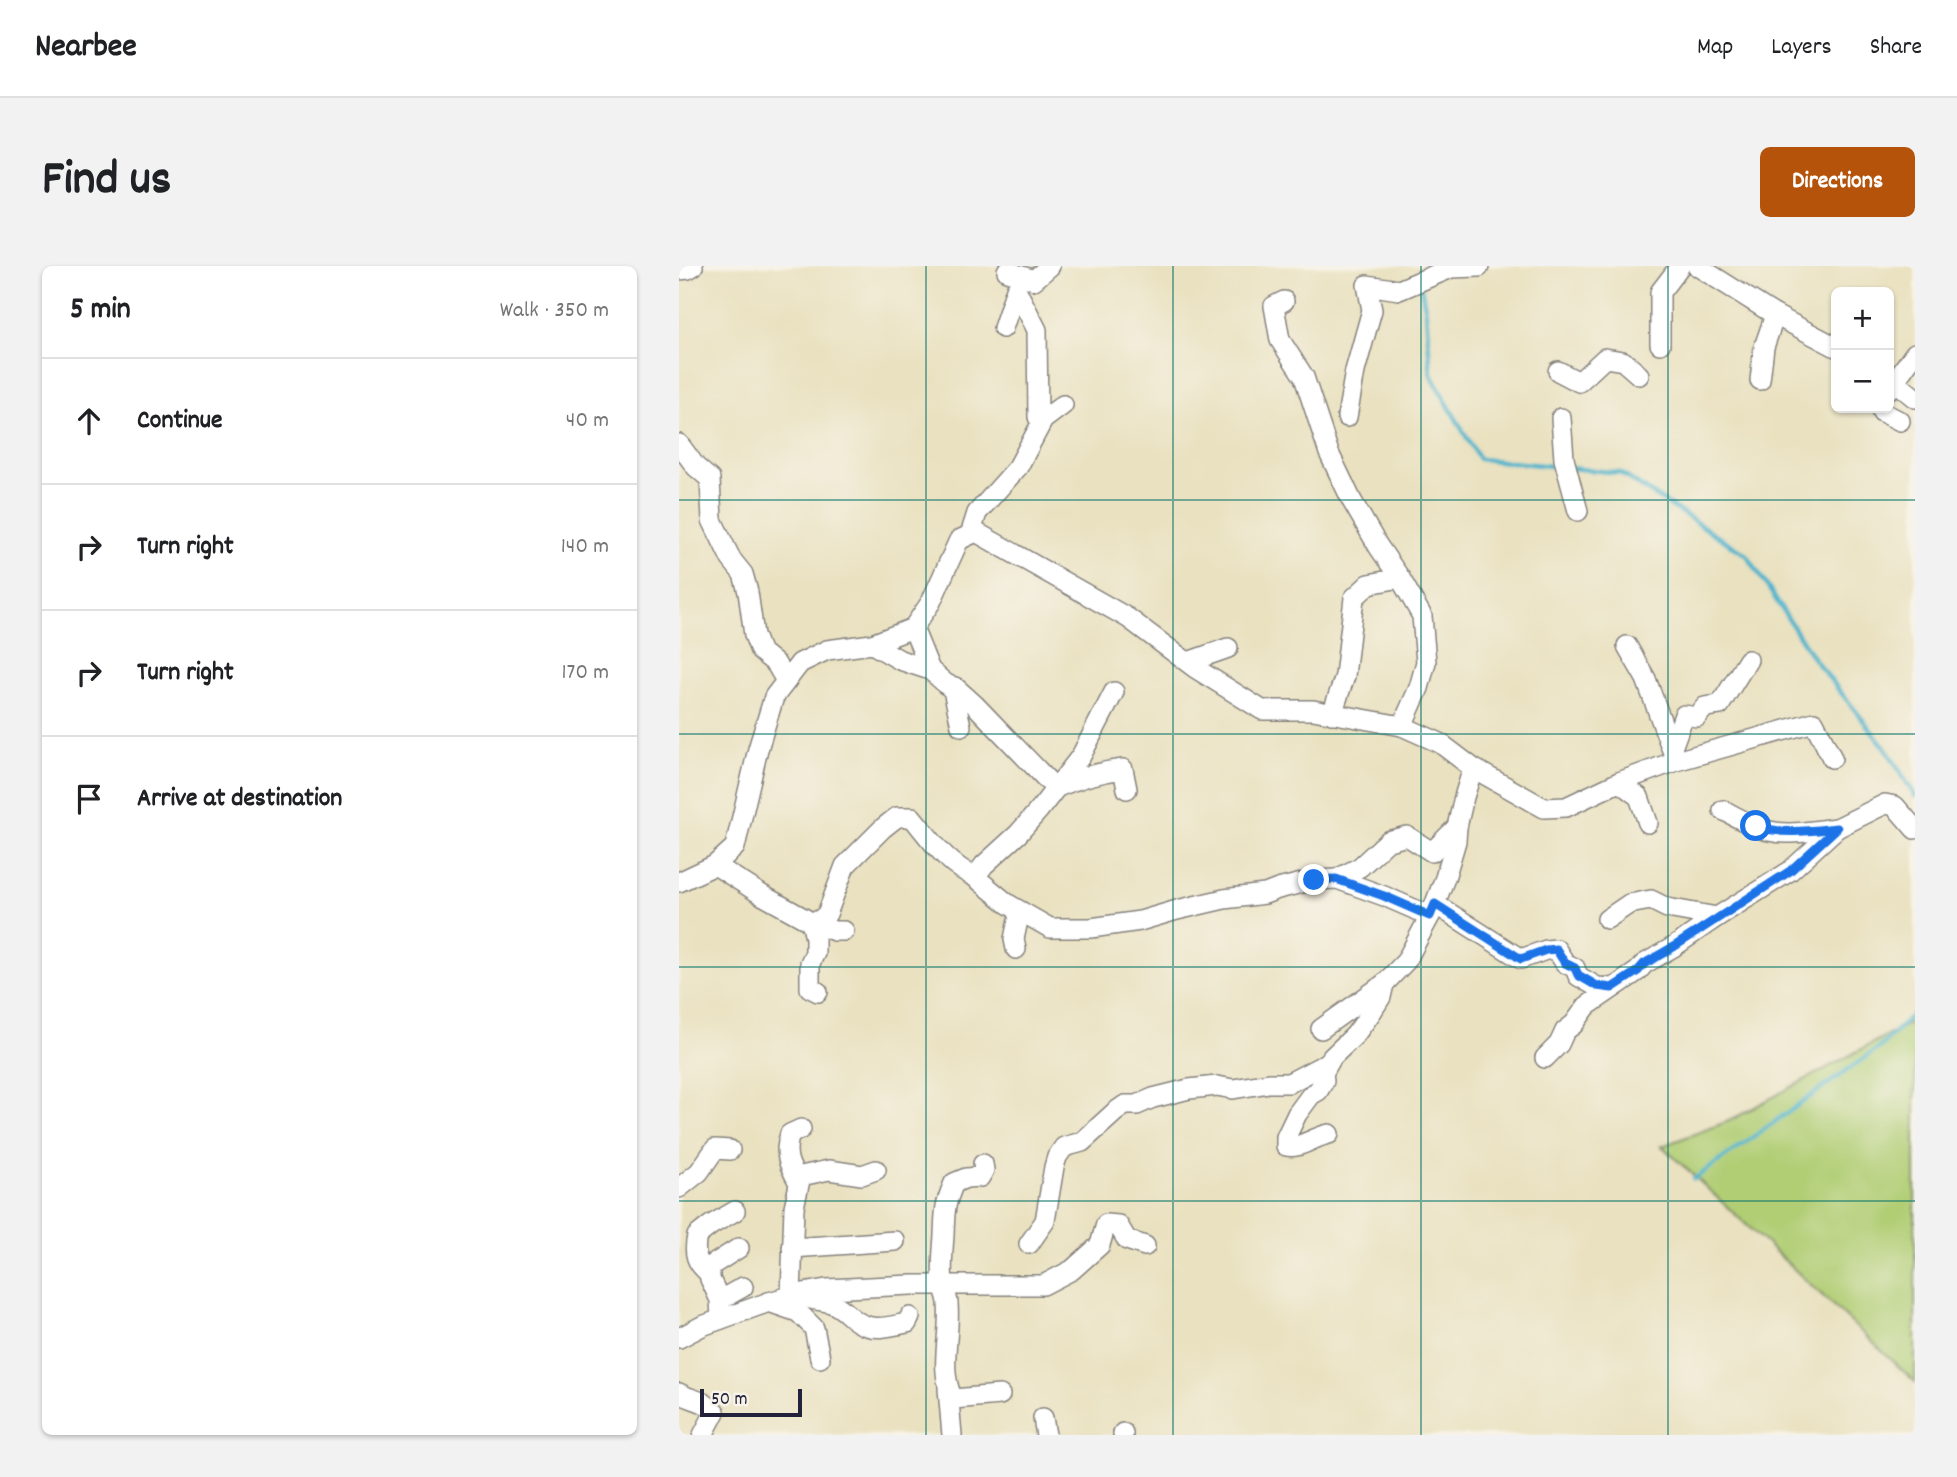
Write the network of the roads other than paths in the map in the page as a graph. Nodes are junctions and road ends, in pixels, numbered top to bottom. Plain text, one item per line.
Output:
1 (693, 266) edge
2 (1049, 266) edge
3 (1680, 266) edge
4 (1697, 266) edge
5 (1479, 267) edge
6 (1005, 269) edge
7 (679, 270) edge
8 (1016, 289) junction
9 (1284, 301) dead end
10 (1775, 315) junction
11 (1003, 328) dead end
12 (1660, 344) dead end
13 (1831, 344) edge
14 (1915, 353) edge
15 (1558, 371) dead end
16 (1639, 375) dead end
17 (1894, 379) edge
18 (1761, 380) dead end
19 (1894, 385) edge
20 (1915, 398) edge
21 (1063, 405) dead end
22 (1884, 413) edge
23 (1038, 417) dead end
24 (1347, 417) dead end
25 (1561, 418) dead end
26 (1900, 421) dead end
27 (679, 444) edge
28 (1578, 511) dead end
29 (971, 532) dead end
30 (1400, 578) junction
31 (913, 628) junction
32 (872, 644) junction
33 (1627, 646) dead end
34 (1227, 648) dead end
35 (1748, 660) dead end
36 (1188, 662) junction
37 (930, 670) junction
38 (786, 681) junction
39 (945, 684) junction
40 (1114, 692) dead end
41 (1332, 714) junction
42 (961, 726) dead end
43 (1402, 726) junction
44 (1674, 755) junction
45 (1832, 758) dead end
46 (1473, 768) junction
47 (1619, 782) junction
48 (1055, 788) junction
49 (1127, 789) dead end
50 (1723, 810) dead end
51 (1648, 823) dead end
52 (1457, 827) junction
53 (1837, 828) junction
54 (1915, 829) edge
55 (715, 864) junction
56 (975, 877) junction
57 (1336, 879) junction
58 (679, 882) edge
59 (1433, 910) junction
60 (1020, 911) junction
61 (1717, 917) junction
62 (1147, 919) junction
63 (1607, 919) dead end
64 (811, 922) junction
65 (843, 931) dead end
66 (1102, 938) dead end
67 (1016, 949) dead end
68 (1384, 984) junction
69 (1612, 988) junction
70 (818, 992) dead end
71 (1321, 1029) dead end
72 (1545, 1058) dead end
73 (1329, 1062) junction
74 (800, 1129) dead end
75 (1329, 1134) dead end
76 (730, 1150) dead end
77 (983, 1164) dead end
78 (876, 1170) dead end
79 (799, 1183) junction
80 (679, 1188) edge
81 (736, 1211) dead end
82 (895, 1241) dead end
83 (1029, 1244) dead end
84 (1145, 1246) dead end
85 (739, 1248) dead end
86 (792, 1248) junction
87 (710, 1274) junction
88 (943, 1285) junction
89 (743, 1287) dead end
90 (794, 1295) junction
91 (769, 1302) junction
92 (720, 1310) junction
93 (910, 1317) dead end
94 (679, 1338) edge
95 (820, 1358) dead end
96 (948, 1389) junction
97 (679, 1393) edge
98 (1000, 1395) dead end
99 (703, 1435) edge
100 (952, 1435) edge

1 - 7 street
2 - 6 street
3 - 12 street
4 - 10 street
5 - 24 street
6 - 8 street
8 - 11 street
8 - 23 street
9 - 30 street
10 - 13 street
10 - 18 street
14 - 17 street
15 - 16 street
19 - 20 street
21 - 29 street
22 - 26 street
25 - 28 street
27 - 38 street
30 - 41 street
30 - 43 street
31 - 32 street
31 - 36 street
31 - 37 street
32 - 37 street
32 - 38 street
33 - 44 street
34 - 36 street
35 - 44 street
36 - 41 street
37 - 39 street
38 - 55 street
39 - 42 street
39 - 48 street
40 - 48 street
41 - 43 street
43 - 46 street
44 - 45 street
44 - 47 street
46 - 47 street
46 - 52 street
47 - 51 street
48 - 49 street
48 - 56 street
50 - 53 street
52 - 57 street
52 - 59 street
53 - 54 street
53 - 61 street
55 - 58 street
55 - 64 street
56 - 60 street
56 - 64 street
57 - 59 street
57 - 62 street
59 - 68 street
59 - 69 street
60 - 62 street
60 - 67 street
61 - 63 street
61 - 69 street
62 - 66 street
64 - 65 street
64 - 70 street
68 - 71 street
68 - 73 street
69 - 72 street
73 - 75 street
73 - 83 street
74 - 79 street
76 - 80 street
77 - 88 street
78 - 79 street
79 - 86 street
81 - 87 street
82 - 86 street
84 - 88 street
85 - 87 street
86 - 90 street
87 - 92 street
88 - 90 street
88 - 96 street
89 - 92 street
90 - 91 street
90 - 93 street
91 - 92 street
91 - 95 street
92 - 94 street
96 - 98 street
96 - 100 street
97 - 99 street

